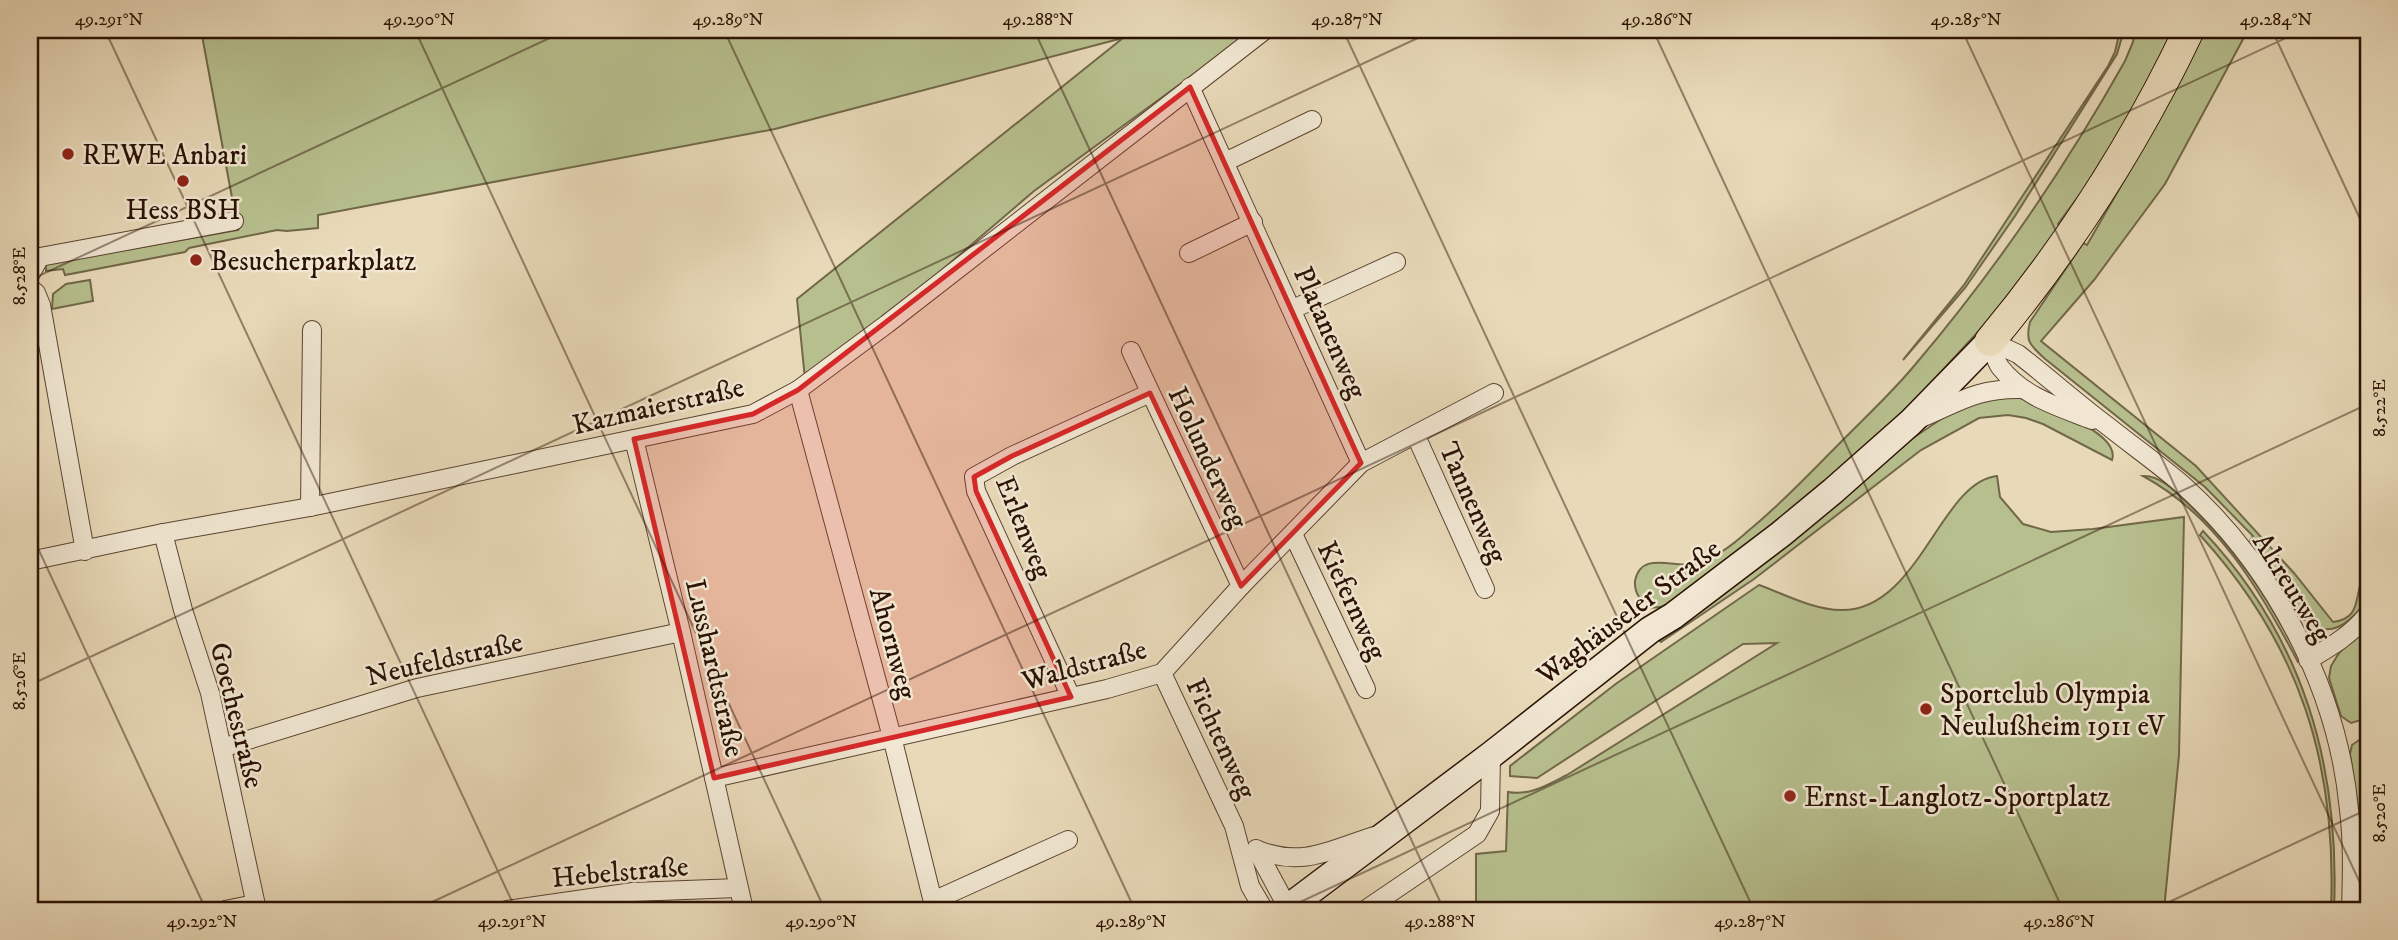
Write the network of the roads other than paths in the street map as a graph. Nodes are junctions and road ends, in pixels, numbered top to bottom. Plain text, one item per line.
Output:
1 (1265, 30) edge
2 (2189, 30) edge
3 (1190, 87) junction
4 (1312, 120) dead end
5 (1225, 162) junction
6 (234, 221) dead end
7 (1253, 222) junction
8 (1189, 253) dead end
9 (1396, 262) dead end
10 (31, 284) edge
11 (1293, 309) junction
12 (312, 330) dead end
13 (1990, 341) junction
14 (1130, 351) dead end
15 (2021, 389) junction
16 (798, 390) junction
17 (1150, 393) junction
18 (1494, 393) dead end
19 (1912, 422) junction
20 (2106, 426) junction
21 (1416, 436) junction
22 (634, 439) junction
23 (1361, 463) junction
24 (310, 507) junction
25 (163, 533) junction
26 (1293, 534) junction
27 (85, 551) junction
28 (30, 561) edge
29 (1241, 586) junction
30 (1485, 589) dead end
31 (2368, 614) edge
32 (681, 632) junction
33 (2308, 660) junction
34 (1162, 673) junction
35 (1366, 689) dead end
36 (1071, 697) junction
37 (892, 737) junction
38 (222, 748) junction
39 (1491, 755) junction
40 (714, 778) junction
41 (1234, 826) junction
42 (1391, 831) junction
43 (1068, 840) dead end
44 (1258, 850) junction
45 (738, 888) junction
46 (934, 906) edge
47 (256, 907) edge
48 (225, 910) edge
49 (507, 910) edge
50 (744, 910) edge
51 (1279, 910) edge
52 (1366, 910) edge
53 (2351, 910) edge

1 - 3 street, Kazmaierstraße
2 - 13 main road
3 - 5 street, Platanenweg
3 - 16 street, Kazmaierstraße
4 - 5 street
5 - 7 street, Platanenweg
6 - 10 street
7 - 8 street
7 - 11 street, Platanenweg
9 - 11 street
10 - 27 street
11 - 23 street, Platanenweg
12 - 24 street
13 - 15 street, Altreutweg
13 - 19 street, Waghäuseler Straße
13 - 20 street, Altreutweg
14 - 17 street, Holunderweg
15 - 19 street
15 - 20 street, Altreutweg
16 - 22 street, Kazmaierstraße
16 - 37 street, Ahornweg
17 - 29 street, Holunderweg
17 - 36 street, Erlenweg
18 - 21 street, Waldstraße
19 - 39 street, Waghäuseler Straße
20 - 33 street, Altreutweg
21 - 23 street, Waldstraße
21 - 30 street, Tannenweg
22 - 24 street, Kazmaierstraße
22 - 32 street, Lusshardtstraße
23 - 26 street, Waldstraße
24 - 25 street, Kazmaierstraße
25 - 27 street, Kazmaierstraße
25 - 38 street, Goethestraße
26 - 29 street, Waldstraße
26 - 35 street, Kiefernweg
27 - 28 street, Kazmaierstraße
29 - 34 street, Waldstraße
31 - 33 street
32 - 38 street, Neufeldstraße
32 - 40 street, Lusshardtstraße
33 - 53 street, Altreutweg
34 - 36 street, Waldstraße
34 - 41 street, Fichtenweg
36 - 37 street, Waldstraße
37 - 40 street, Waldstraße
37 - 46 street, Ahornweg
38 - 47 street, Goethestraße
39 - 42 street, Waghäuseler Straße
39 - 52 street
40 - 45 street, Lusshardtstraße
41 - 44 street, Fichtenweg
41 - 51 street, Fichtenweg
42 - 44 street
42 - 51 street, Waghäuseler Straße
43 - 46 street
44 - 51 street, Fichtenweg
45 - 49 street, Hebelstraße
45 - 50 street, Lusshardtstraße
47 - 48 street

